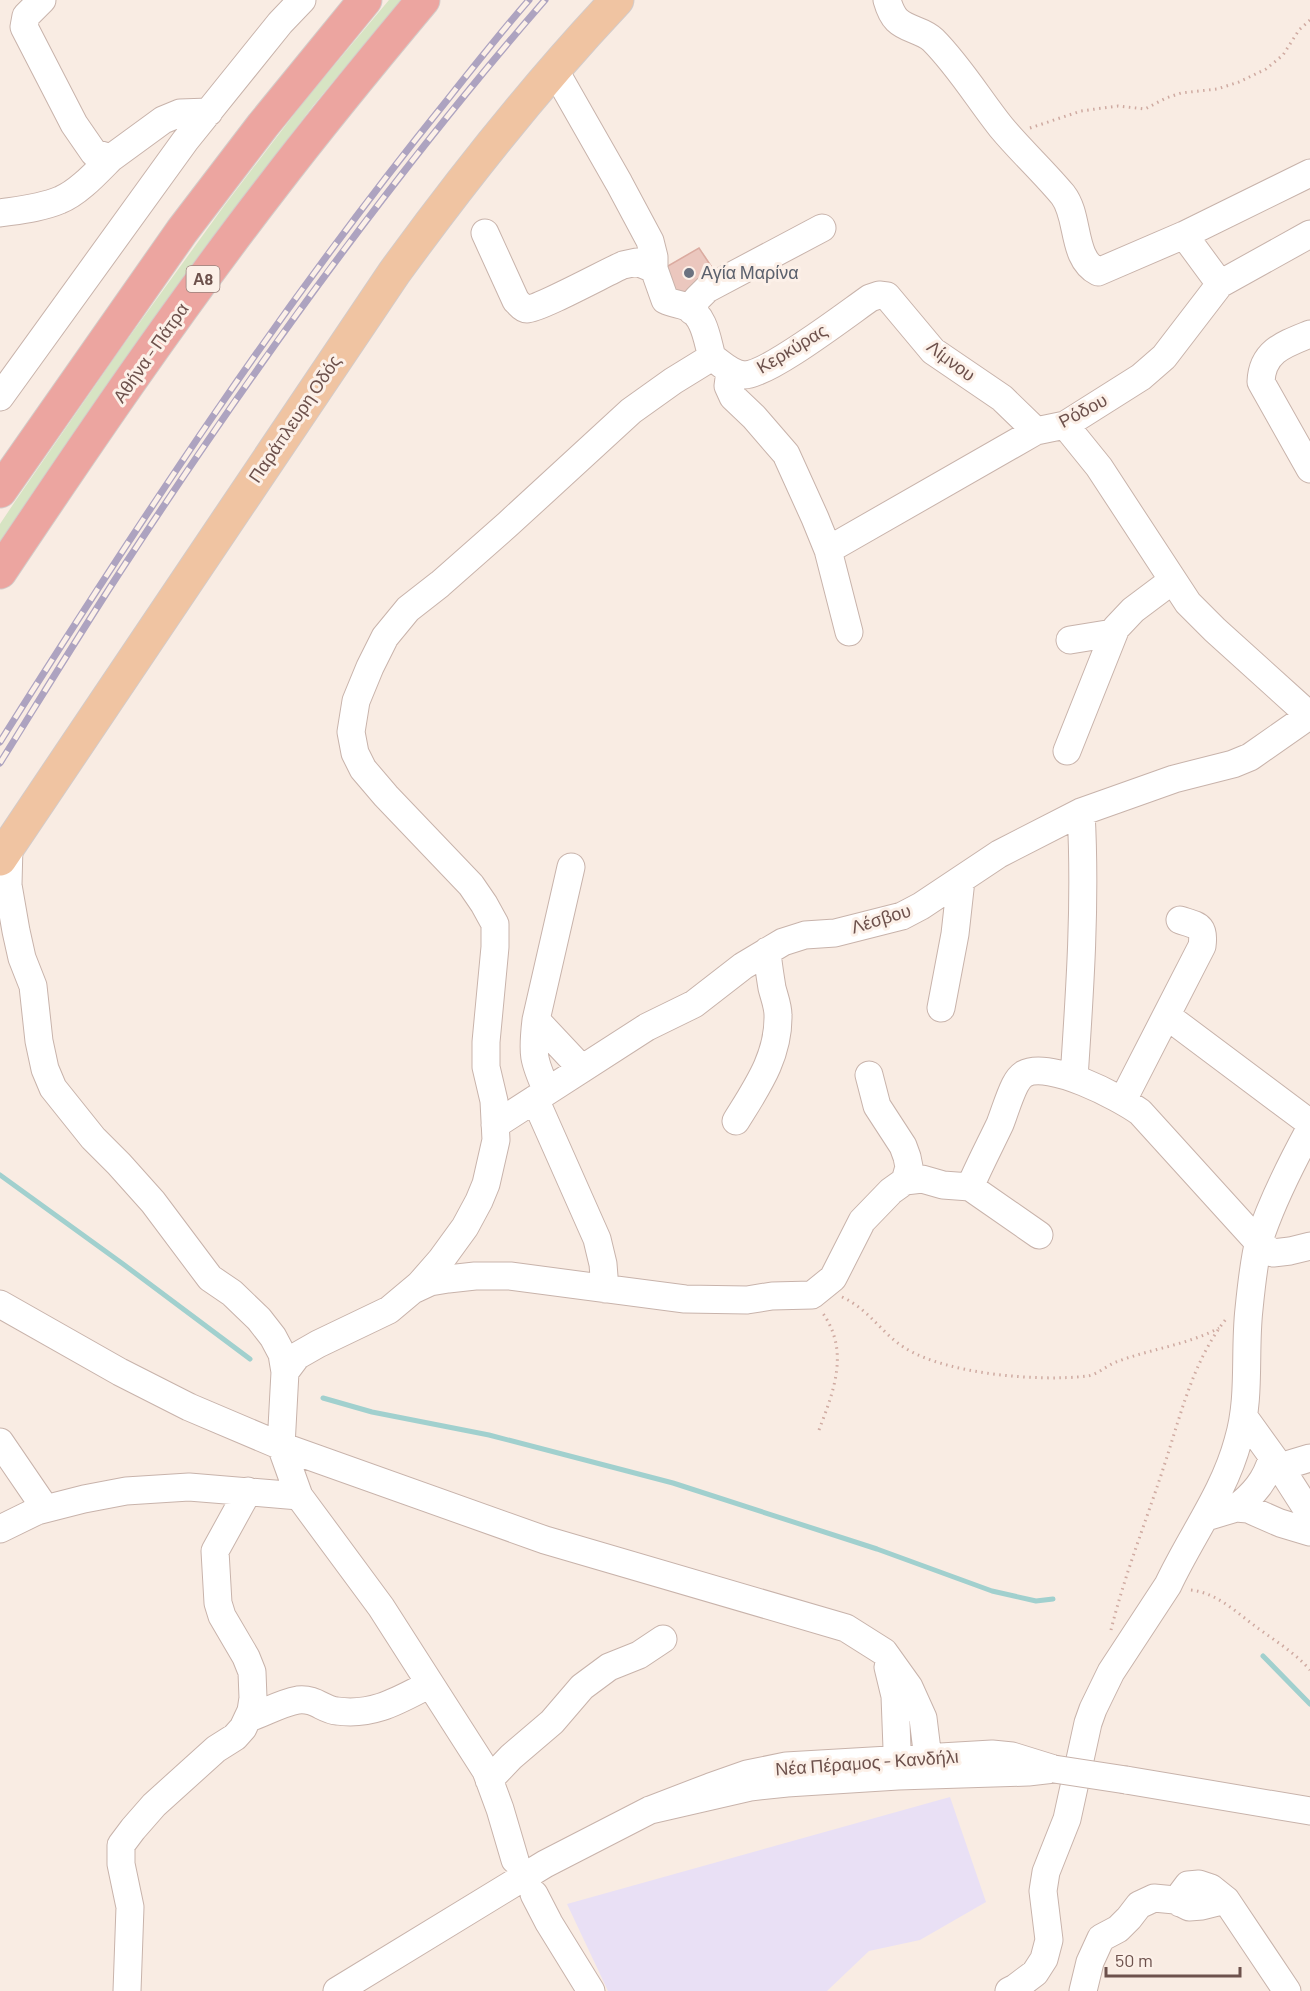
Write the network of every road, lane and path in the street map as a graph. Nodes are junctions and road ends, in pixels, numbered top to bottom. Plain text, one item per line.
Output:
1 (42, 0) edge
2 (302, 0) edge
3 (365, 0) edge
4 (423, 0) edge
5 (617, 0) edge
6 (886, 0) edge
7 (1310, 20) edge
8 (554, 69) junction
9 (209, 112) junction
10 (1005, 131) junction
11 (111, 158) junction
12 (1310, 173) edge
13 (0, 213) edge
14 (822, 228) dead end
15 (485, 233) dead end
16 (1310, 234) edge
17 (1184, 235) junction
18 (654, 269) junction
19 (1220, 284) junction
20 (870, 297) joint
21 (693, 310) junction
22 (1310, 334) edge
23 (721, 364) junction
24 (0, 397) edge
25 (1065, 425) junction
26 (1036, 431) junction
27 (1310, 469) edge
28 (0, 491) edge
29 (828, 550) junction
30 (0, 572) edge
31 (1173, 580) junction
32 (849, 632) dead end
33 (1113, 633) junction
34 (1070, 640) dead end
35 (1309, 715) edge
36 (1066, 751) dead end
37 (1081, 812) junction
38 (5, 852) edge
39 (572, 867) dead end
40 (961, 880) junction
41 (1180, 920) dead end
42 (767, 951) junction
43 (0, 952) edge
44 (27, 972) junction
45 (941, 1008) dead end
46 (1167, 1016) junction
47 (536, 1020) junction
48 (582, 1069) junction
49 (869, 1075) dead end
50 (1074, 1078) junction
51 (541, 1095) junction
52 (1123, 1100) junction
53 (736, 1121) dead end
54 (1310, 1123) edge
55 (495, 1125) junction
56 (1310, 1129) edge
57 (905, 1181) junction
58 (970, 1187) junction
59 (1040, 1234) dead end
60 (1259, 1243) junction
61 (1310, 1246) edge
62 (415, 1289) junction
63 (605, 1289) junction
64 (1251, 1291) junction
65 (812, 1295) junction
66 (0, 1304) edge
67 (1219, 1328) junction
68 (285, 1372) junction
69 (1244, 1417) junction
70 (819, 1430) dead end
71 (0, 1442) edge
72 (281, 1446) junction
73 (1310, 1458) edge
74 (1276, 1462) junction
75 (248, 1491) junction
76 (299, 1496) junction
77 (45, 1508) junction
78 (1236, 1508) junction
79 (1310, 1514) edge
80 (1206, 1517) junction
81 (0, 1529) edge
82 (1310, 1532) edge
83 (1168, 1585) junction
84 (663, 1639) dead end
85 (884, 1652) junction
86 (1310, 1670) edge
87 (1111, 1671) junction
88 (430, 1684) junction
89 (249, 1718) junction
90 (929, 1766) junction
91 (898, 1768) junction
92 (489, 1780) junction
93 (1310, 1811) edge
94 (515, 1860) dead end
95 (534, 1894) dead end
96 (1044, 1959) junction
97 (127, 1991) edge
98 (337, 1991) edge
99 (591, 1991) edge
100 (1009, 1991) edge
101 (1040, 1991) edge
102 (1083, 1991) edge
103 (1287, 1991) edge

1 - 11 street
2 - 9 street
3 - 28 highway, Α8
4 - 30 highway, Αθήνα - Πάτρα / Α8
5 - 8 main road, Παράπλευρη Οδός
6 - 10 street
7 - 10 path
8 - 18 street
8 - 38 main road, Παράπλευρη Οδός
9 - 11 street
9 - 24 street
10 - 17 street
11 - 13 street
12 - 17 street
14 - 21 street
15 - 18 street
16 - 19 street, Ρόδου
17 - 19 street
18 - 21 street
19 - 25 street, Ρόδου
20 - 23 street, Κερκύρας
20 - 26 street, Λίμνου
21 - 23 street
22 - 27 street
23 - 29 street
23 - 55 street
25 - 26 street, Ρόδου
25 - 31 street
26 - 29 street, Ρόδου
29 - 32 street
31 - 33 street
31 - 35 street
33 - 34 street
33 - 36 street
35 - 37 street, Λέσβου
37 - 40 street, Λέσβου
37 - 50 street
38 - 44 street
39 - 47 street
40 - 42 street, Λέσβου
40 - 45 street
41 - 46 street
42 - 48 street, Λέσβου
42 - 53 street
43 - 44 street
44 - 68 street
46 - 52 street
46 - 54 street
47 - 48 street
47 - 51 street
48 - 51 street, Λέσβου
49 - 57 street
50 - 52 street
50 - 58 street
51 - 55 street, Λέσβου
51 - 63 street
52 - 60 street
55 - 62 street
56 - 60 street
57 - 58 street
57 - 65 street
58 - 59 street
60 - 61 street
60 - 64 street
62 - 63 street
62 - 68 street
63 - 65 street
64 - 67 path
64 - 69 street
65 - 67 path
65 - 70 path
66 - 72 street
67 - 87 path
68 - 72 street
69 - 74 street
69 - 80 street
71 - 77 street
72 - 76 street
72 - 85 street
73 - 74 street
74 - 78 street
74 - 79 street
75 - 76 street
75 - 77 street
75 - 89 street
76 - 88 street
77 - 81 street
78 - 80 street
78 - 82 street
80 - 83 street
83 - 86 path
83 - 87 street
84 - 92 street
85 - 90 street
85 - 91 street
87 - 96 street
88 - 89 street
88 - 92 street
89 - 97 street
90 - 91 street, Νέα Πέραμος - Κανδήλι
90 - 93 street, Νέα Πέραμος - Κανδήλι, bridge
91 - 98 street, Νέα Πέραμος - Κανδήλι
92 - 94 street
95 - 99 street
96 - 100 street
96 - 101 street
102 - 103 street

